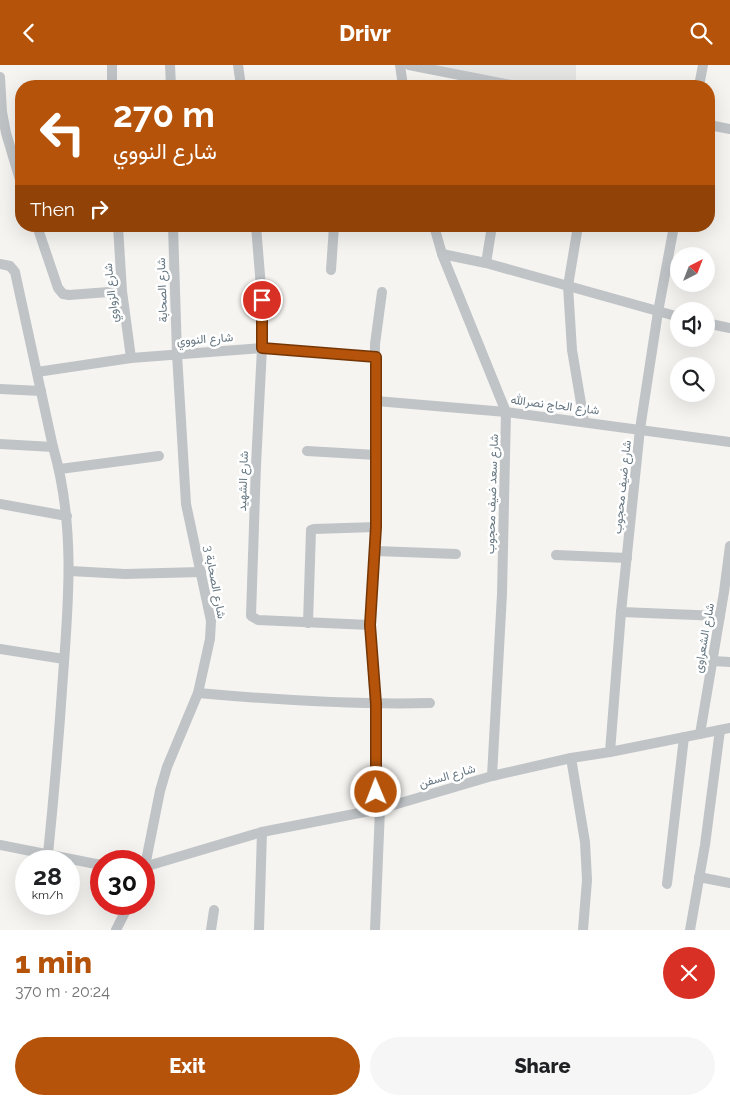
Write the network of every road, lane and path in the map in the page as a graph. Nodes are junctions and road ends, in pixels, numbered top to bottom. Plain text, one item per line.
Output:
1 (112, 65) edge
2 (170, 65) edge
3 (238, 65) edge
4 (400, 65) edge
5 (409, 65) edge
6 (703, 65) edge
7 (0, 77) edge
8 (112, 80) edge
9 (171, 80) edge
10 (240, 80) edge
11 (402, 80) edge
12 (484, 80) edge
13 (701, 80) edge
14 (2, 125) edge
15 (715, 126) edge
16 (730, 129) edge
17 (15, 152) edge
18 (39, 232) edge
19 (118, 232) edge
20 (173, 232) edge
21 (256, 232) edge
22 (334, 232) edge
23 (436, 232) edge
24 (491, 232) edge
25 (577, 232) edge
26 (673, 232) edge
27 (442, 254) junction
28 (486, 263) junction
29 (0, 264) edge
30 (331, 270) dead end
31 (568, 286) junction
32 (122, 291) junction
33 (382, 292) dead end
34 (658, 312) junction
35 (670, 315) edge
36 (715, 325) edge
37 (730, 328) edge
38 (262, 348) junction
39 (177, 354) junction
40 (376, 357) junction
41 (131, 358) junction
42 (38, 372) junction
43 (0, 389) edge
44 (41, 391) junction
45 (376, 401) junction
46 (506, 412) junction
47 (584, 421) junction
48 (640, 429) junction
49 (730, 443) edge
50 (0, 444) edge
51 (53, 447) junction
52 (308, 451) dead end
53 (376, 455) junction
54 (159, 456) dead end
55 (60, 469) junction
56 (0, 504) edge
57 (67, 516) junction
58 (376, 527) junction
59 (730, 546) edge
60 (376, 551) junction
61 (456, 554) dead end
62 (556, 555) dead end
63 (627, 558) junction
64 (70, 571) junction
65 (201, 572) junction
66 (727, 592) edge
67 (622, 612) junction
68 (720, 616) junction
69 (308, 623) junction
70 (370, 625) junction
71 (0, 649) edge
72 (64, 659) junction
73 (713, 661) junction
74 (730, 662) edge
75 (198, 693) junction
76 (430, 703) dead end
77 (376, 704) junction
78 (725, 729) edge
79 (700, 734) junction
80 (684, 737) junction
81 (610, 752) junction
82 (571, 758) junction
83 (492, 776) junction
84 (380, 809) junction
85 (262, 832) junction
86 (0, 845) edge
87 (27, 850) edge
88 (48, 850) edge
89 (148, 850) edge
90 (155, 865) edge
91 (699, 877) junction
92 (667, 883) dead end
93 (730, 883) edge
94 (214, 910) dead end
95 (124, 915) edge
96 (116, 930) edge
97 (211, 930) edge
98 (259, 930) edge
99 (375, 930) edge
100 (583, 930) edge
101 (690, 930) edge

1 - 8 street
2 - 9 street
3 - 10 street
4 - 11 street
5 - 12 street
6 - 13 street
7 - 14 street
14 - 17 street
15 - 16 street
18 - 32 street
19 - 32 street, شارع الزواوي
20 - 39 street, شارع الصحابة
21 - 38 street, شارع الشهيد
22 - 30 street
23 - 27 street, شارع سعد ضيف محجوب
24 - 28 street
25 - 31 street
26 - 34 street, شارع ضيف محجوب
27 - 28 street
27 - 46 street, شارع سعد ضيف محجوب
28 - 31 street
29 - 42 street
31 - 34 street
31 - 47 street
32 - 41 street, شارع الزواوي
33 - 40 street
34 - 35 street
34 - 48 street, شارع ضيف محجوب
36 - 37 street
38 - 39 street, شارع النووي
38 - 40 street, شارع النووي
38 - 69 street, شارع الشهيد
39 - 41 street, شارع النووي
39 - 65 street, شارع الصحابة 3
40 - 45 street
41 - 42 street, شارع النووي
42 - 44 street
43 - 44 street
44 - 51 street
45 - 46 street, شارع الحاج نصرالله
45 - 53 street
46 - 47 street, شارع الحاج نصرالله
46 - 83 street, شارع سعد ضيف محجوب
47 - 48 street, شارع الحاج نصرالله
48 - 49 street, شارع الحاج نصرالله
48 - 63 street, شارع ضيف محجوب
50 - 51 street
51 - 55 street
52 - 53 street
53 - 58 street
54 - 55 street
55 - 57 street
56 - 57 street
57 - 64 street
58 - 60 street
58 - 69 street
59 - 66 street, شارع الشعراوى
60 - 61 street
60 - 70 street
62 - 63 street
63 - 67 street, شارع ضيف محجوب
64 - 65 street
64 - 72 street
65 - 75 street, شارع الصحابة 3
66 - 68 street, شارع الشعراوى
67 - 68 street
67 - 81 street, شارع ضيف محجوب
68 - 73 street, شارع الشعراوى
69 - 70 street, شارع الشهيد
70 - 77 street
71 - 72 street
72 - 88 street
73 - 74 street
73 - 79 street, شارع الشعراوى
75 - 77 street
75 - 89 street, شارع الصحابة 3
76 - 77 street
77 - 84 street
78 - 79 street, شارع السفن
78 - 91 street
79 - 80 street, شارع السفن
80 - 81 street, شارع السفن
80 - 92 street
81 - 82 street, شارع السفن
82 - 83 street, شارع السفن
82 - 100 street
83 - 84 street, شارع السفن
84 - 85 street, شارع السفن
84 - 99 street
85 - 90 street, شارع السفن
85 - 98 street
86 - 87 street
91 - 93 street
91 - 101 street
94 - 97 street
95 - 96 street

